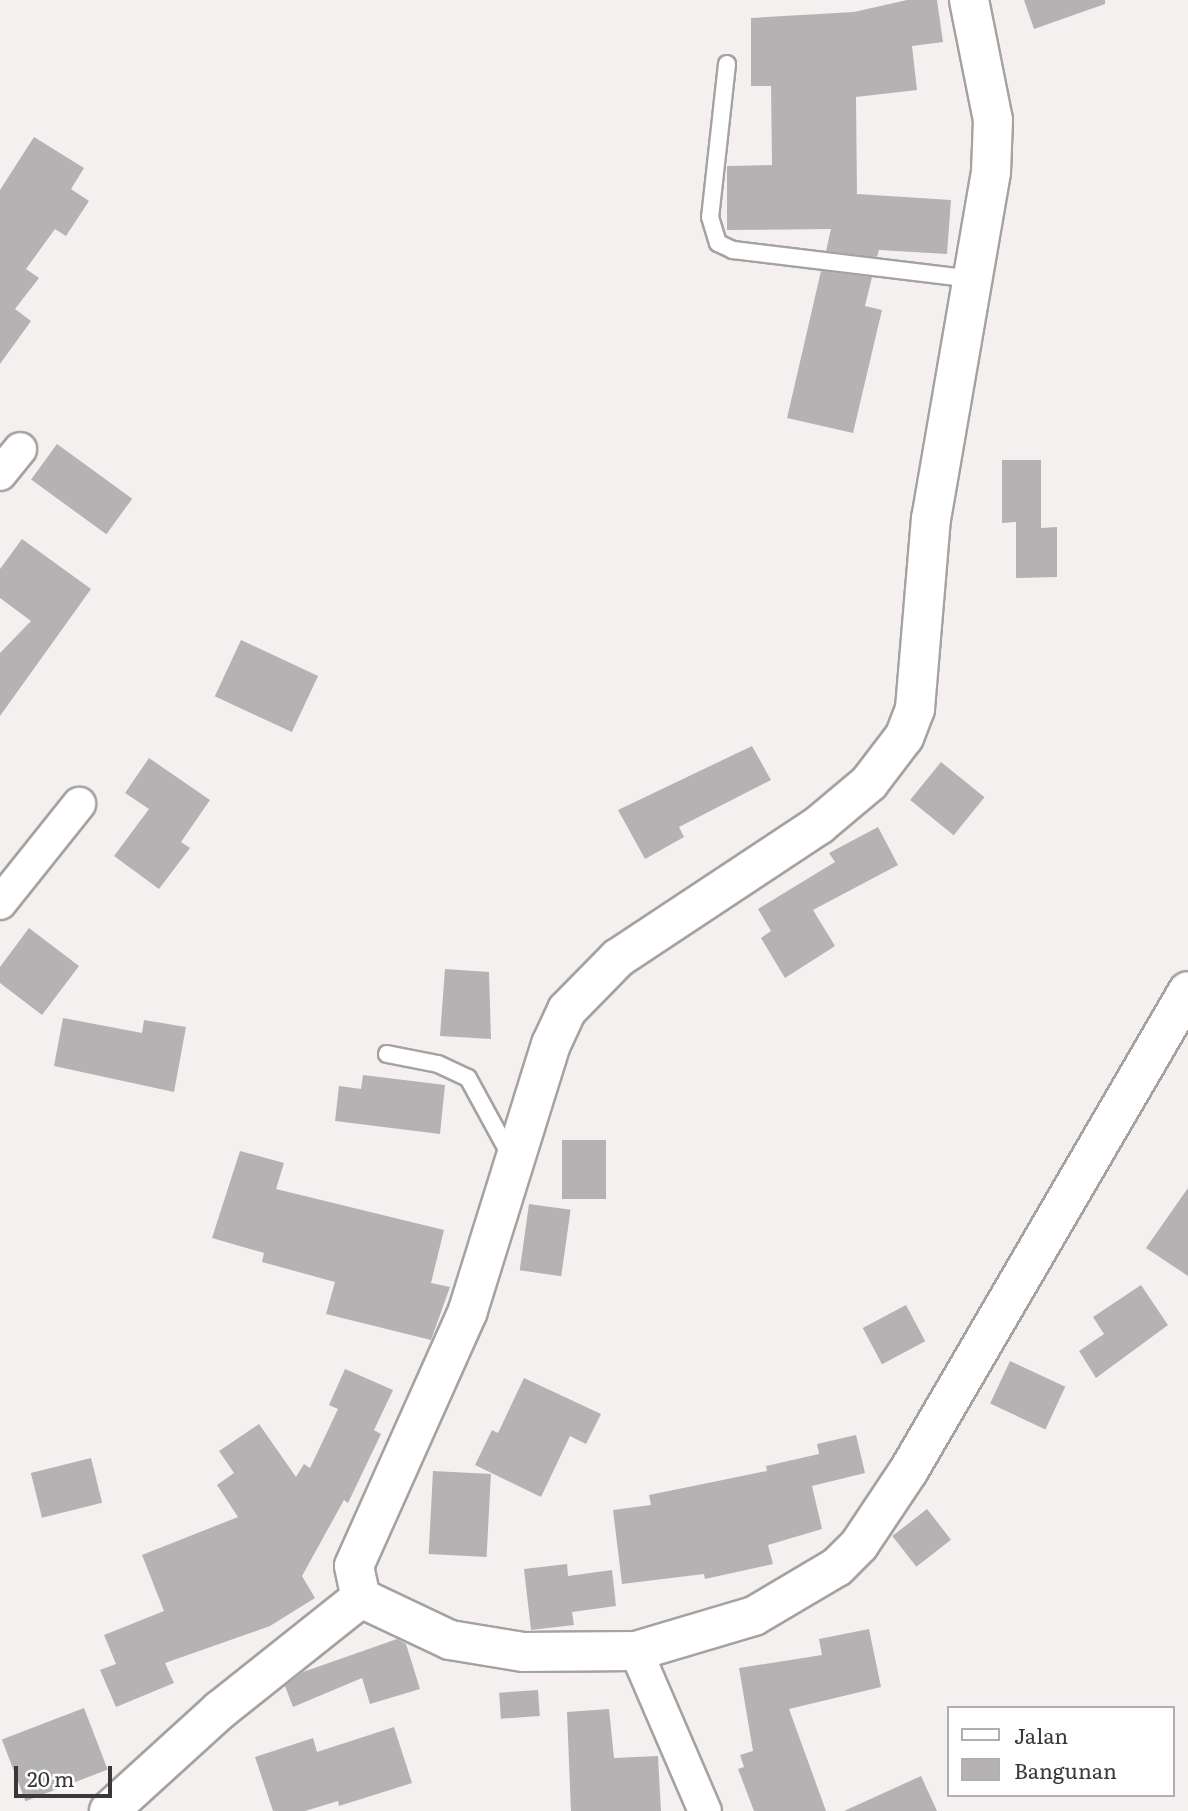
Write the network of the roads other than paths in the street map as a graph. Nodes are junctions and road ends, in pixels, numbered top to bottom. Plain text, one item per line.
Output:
1 (969, 0) edge
2 (727, 64) dead end
3 (972, 279) junction
4 (20, 449) dead end
5 (0, 474) edge
6 (79, 804) dead end
7 (0, 903) edge
8 (1188, 991) edge
9 (387, 1054) dead end
10 (513, 1160) junction
11 (361, 1598) junction
12 (636, 1651) junction
13 (109, 1811) edge
14 (705, 1811) edge

1 - 3 street
2 - 3 lane
3 - 10 street
4 - 5 street
6 - 7 street
8 - 12 street
9 - 10 lane
10 - 11 street
11 - 12 street
11 - 13 street
12 - 14 street

